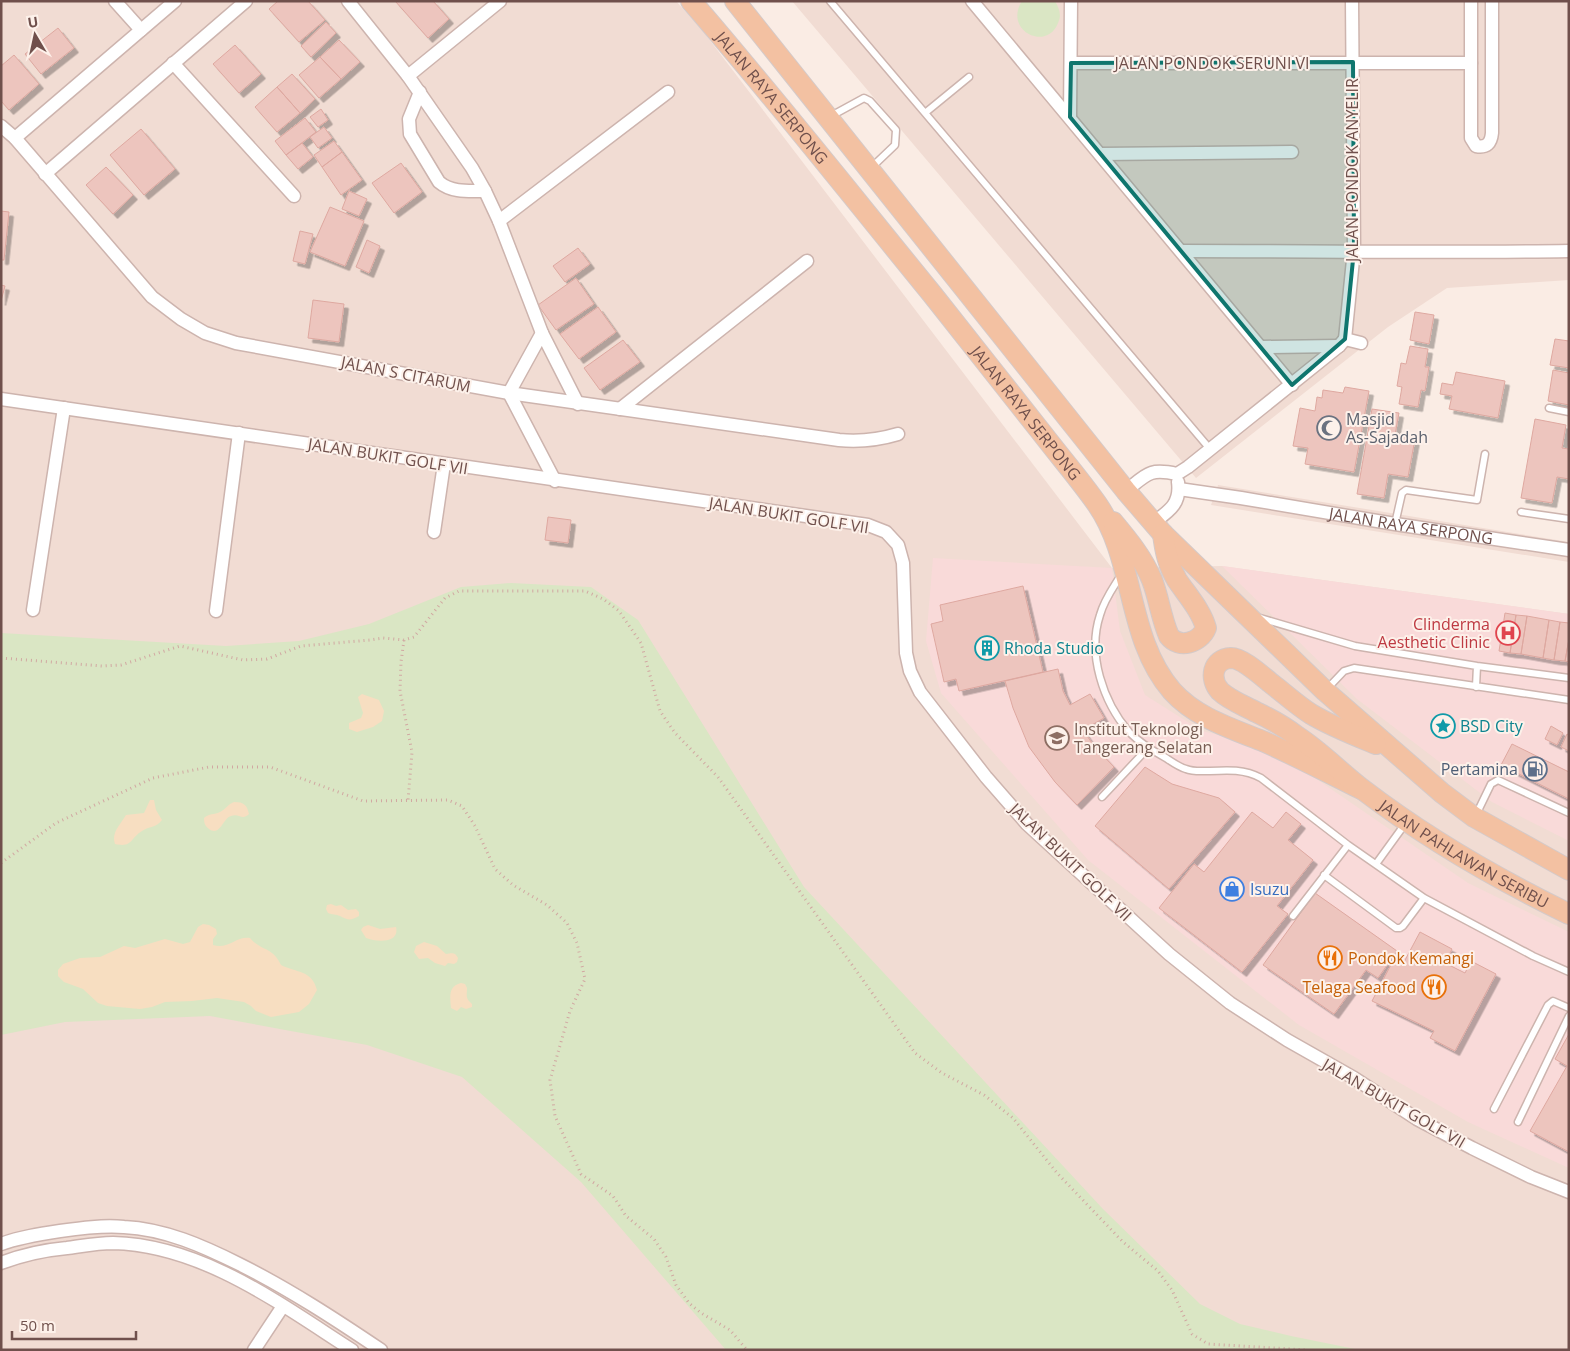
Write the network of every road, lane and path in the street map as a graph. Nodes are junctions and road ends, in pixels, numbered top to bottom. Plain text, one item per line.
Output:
1 (116, 1) edge
2 (175, 1) edge
3 (246, 1) edge
4 (348, 1) edge
5 (500, 1) edge
6 (691, 1) edge
7 (830, 1) edge
8 (972, 1) edge
9 (1071, 1) edge
10 (1352, 1) edge
11 (1471, 1) edge
12 (1492, 1) edge
13 (737, 2) edge
14 (141, 30) junction
15 (1353, 62) junction
16 (173, 63) junction
17 (1471, 63) junction
18 (1071, 64) junction
19 (408, 76) junction
20 (969, 77) dead end
21 (420, 92) junction
22 (668, 92) dead end
23 (925, 113) junction
24 (1070, 117) junction
25 (828, 118) junction
26 (1, 126) edge
27 (15, 138) junction
28 (1292, 152) dead end
29 (1100, 154) junction
30 (869, 169) junction
31 (45, 174) junction
32 (485, 191) junction
33 (294, 196) dead end
34 (499, 221) junction
35 (1354, 250) junction
36 (1569, 251) edge
37 (1181, 252) junction
38 (807, 261) dead end
39 (542, 333) junction
40 (1342, 343) junction
41 (1361, 343) dead end
42 (1261, 348) junction
43 (1292, 385) junction
44 (509, 393) junction
45 (1, 399) edge
46 (578, 404) junction
47 (64, 408) junction
48 (1549, 408) dead end
49 (620, 409) junction
50 (1569, 412) edge
51 (239, 433) junction
52 (898, 434) dead end
53 (1210, 449) junction
54 (1485, 454) dead end
55 (444, 464) junction
56 (1177, 474) junction
57 (555, 481) junction
58 (1179, 489) junction
59 (1126, 491) junction
60 (1099, 506) junction
61 (1520, 512) dead end
62 (1569, 519) edge
63 (1395, 524) junction
64 (1158, 529) junction
65 (434, 532) dead end
66 (1569, 550) edge
67 (1125, 570) junction
68 (34, 610) dead end
69 (216, 610) dead end
70 (1244, 613) junction
71 (404, 640) junction
72 (1, 658) edge
73 (1477, 666) junction
74 (1569, 678) edge
75 (1476, 687) junction
76 (1325, 691) junction
77 (1569, 700) edge
78 (1148, 748) junction
79 (1394, 752) junction
80 (1361, 789) junction
81 (1102, 797) dead end
82 (408, 801) junction
83 (1569, 814) edge
84 (1474, 817) junction
85 (1408, 821) junction
86 (1348, 845) junction
87 (1, 863) edge
88 (1376, 864) junction
89 (1569, 870) edge
90 (1324, 875) junction
91 (1424, 898) junction
92 (1569, 914) edge
93 (1293, 916) dead end
94 (1569, 972) edge
95 (1569, 1008) edge
96 (1569, 1016) edge
97 (1494, 1109) dead end
98 (1518, 1122) dead end
99 (1569, 1192) edge
100 (1, 1244) edge
101 (1, 1263) edge
102 (283, 1306) junction
103 (254, 1350) edge
104 (352, 1350) edge
105 (381, 1350) edge
106 (747, 1350) edge
107 (1308, 1350) edge

1 - 14 street
2 - 14 street
3 - 16 street
4 - 19 street
5 - 19 street
6 - 60 main road, JALAN RAYA SERPONG
7 - 23 lane
8 - 24 street
9 - 18 street
10 - 15 street, JALAN PONDOK ANYELIR
11 - 17 street
12 - 17 street
13 - 25 main road, JALAN RAYA SERPONG
14 - 27 street
15 - 17 street, JALAN PONDOK SERUNI VI
15 - 18 street, JALAN PONDOK SERUNI VI
15 - 35 street, JALAN PONDOK ANYELIR
16 - 31 street
16 - 33 street
18 - 24 street
19 - 21 street
20 - 23 lane
21 - 32 street
21 - 32 street
22 - 34 street
23 - 53 lane
24 - 29 street
25 - 30 main road, JALAN RAYA SERPONG
25 - 30 lane
26 - 27 street, JALAN S CITARUM
27 - 31 street, JALAN S CITARUM
28 - 29 street
29 - 37 street
30 - 59 main road, JALAN RAYA SERPONG
31 - 44 street, JALAN S CITARUM
32 - 34 street
34 - 39 street
35 - 36 street
35 - 37 street
35 - 40 street, JALAN PONDOK ANYELIR
37 - 42 street
38 - 49 street
39 - 44 street
39 - 46 street
40 - 41 street
40 - 42 street
40 - 43 street
42 - 43 street
43 - 53 street
44 - 46 street, JALAN S CITARUM
44 - 57 street
45 - 47 street, JALAN BUKIT GOLF VII
46 - 49 street, JALAN S CITARUM
47 - 51 street, JALAN BUKIT GOLF VII
47 - 68 street
48 - 50 lane
49 - 52 street, JALAN S CITARUM
51 - 55 street, JALAN BUKIT GOLF VII
51 - 69 street
53 - 56 street
54 - 63 lane
55 - 57 street, JALAN BUKIT GOLF VII
55 - 65 street
56 - 58 street
56 - 59 street
57 - 99 street, JALAN BUKIT GOLF VII
58 - 63 street, JALAN RAYA SERPONG
58 - 64 street
59 - 64 main road, JALAN RAYA SERPONG
60 - 64 main road
60 - 67 main road, JALAN RAYA SERPONG
61 - 62 lane
63 - 66 street, JALAN RAYA SERPONG
64 - 70 main road, JALAN RAYA SERPONG
67 - 78 lane
67 - 80 main road, JALAN RAYA SERPONG
70 - 73 lane
70 - 76 main road, JALAN RAYA SERPONG
71 - 72 path
71 - 82 path
71 - 107 path
73 - 74 lane
73 - 75 lane
75 - 76 lane
75 - 77 lane
76 - 79 main road, JALAN RAYA SERPONG
78 - 81 lane
78 - 86 lane
79 - 80 main road
79 - 84 main road
80 - 85 main road, JALAN PAHLAWAN SERIBU
82 - 87 path
82 - 106 path
83 - 84 lane
84 - 89 main road
85 - 88 lane
85 - 92 main road, JALAN PAHLAWAN SERIBU
86 - 88 lane
86 - 90 lane
88 - 91 lane
90 - 91 lane
90 - 93 lane
91 - 94 lane
95 - 97 lane
96 - 98 lane
100 - 105 street
101 - 102 street
102 - 103 street
102 - 104 street

